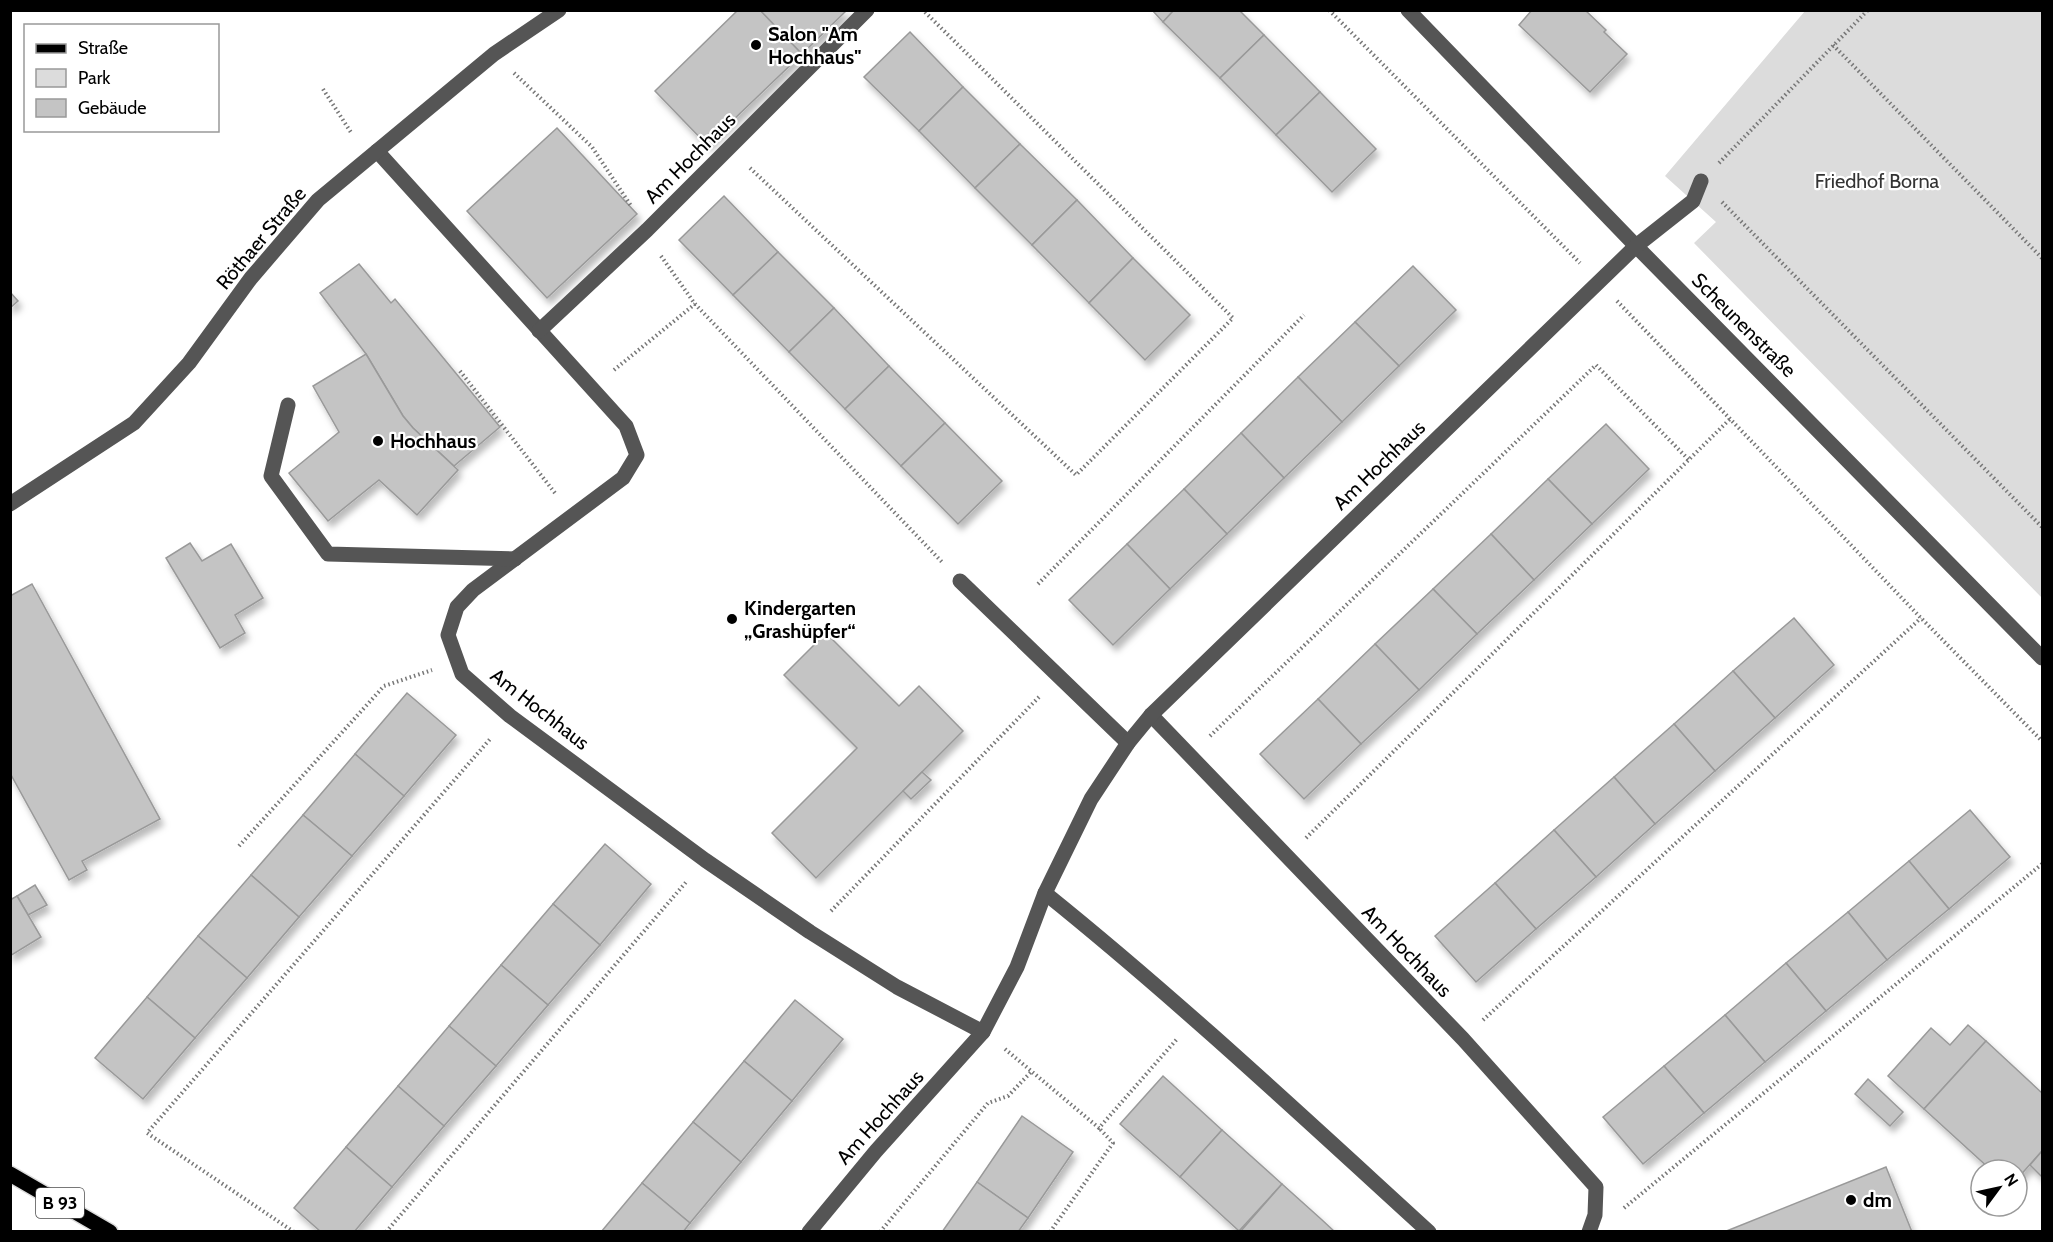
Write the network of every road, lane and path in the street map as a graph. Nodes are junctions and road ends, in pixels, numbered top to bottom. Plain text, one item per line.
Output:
1 (559, 10) edge
2 (867, 10) edge
3 (923, 10) edge
4 (1329, 10) edge
5 (1868, 10) edge
6 (1418, 14) edge
7 (1833, 45) junction
8 (494, 54) junction
9 (323, 89) dead end
10 (728, 148) junction
11 (373, 154) junction
12 (1701, 181) junction
13 (647, 230) junction
14 (1636, 246) junction
15 (660, 255) dead end
16 (2043, 258) edge
17 (1599, 282) junction
18 (695, 304) junction
19 (1304, 315) dead end
20 (539, 331) junction
21 (460, 370) dead end
22 (592, 387) junction
23 (288, 405) dead end
24 (1730, 419) junction
25 (1689, 460) junction
26 (10, 504) edge
27 (573, 516) junction
28 (2043, 527) edge
29 (920, 538) dead end
30 (515, 559) junction
31 (960, 581) dead end
32 (1038, 584) dead end
33 (1920, 618) junction
34 (2043, 658) edge
35 (458, 661) junction
36 (1058, 677) junction
37 (1150, 715) junction
38 (510, 716) junction
39 (2043, 741) edge
40 (1128, 743) junction
41 (1190, 756) junction
42 (239, 846) dead end
43 (1287, 856) junction
44 (705, 860) junction
45 (2043, 864) edge
46 (1045, 893) junction
47 (810, 932) junction
48 (1196, 1021) junction
49 (983, 1032) junction
50 (1463, 1039) junction
51 (1032, 1071) junction
52 (1099, 1128) junction
53 (10, 1174) edge
54 (1596, 1187) junction
55 (110, 1232) edge
56 (294, 1232) edge
57 (386, 1232) edge
58 (809, 1232) edge
59 (880, 1232) edge
60 (1050, 1232) edge
61 (1429, 1232) edge
62 (1589, 1232) edge

1 - 8 street, Röthaer Straße
2 - 10 street, Am Hochhaus
3 - 10 path
4 - 17 path
5 - 7 path
6 - 14 street, Scheunenstraße
7 - 12 path
7 - 16 path
8 - 11 street, Röthaer Straße
8 - 13 path
9 - 11 path
10 - 13 street, Am Hochhaus
11 - 20 street, Am Hochhaus
11 - 26 street, Röthaer Straße
12 - 14 street, Am Hochhaus
12 - 28 path
13 - 20 street, Am Hochhaus
14 - 17 street, Am Hochhaus
14 - 34 street, Scheunenstraße
15 - 18 path
17 - 24 path
17 - 37 street, Am Hochhaus
18 - 22 path
18 - 29 path
19 - 32 path
20 - 22 street, Am Hochhaus
21 - 27 path
22 - 27 street, Am Hochhaus
23 - 30 street
24 - 25 path
24 - 33 path
25 - 41 path
25 - 43 path
27 - 30 street, Am Hochhaus
30 - 35 street, Am Hochhaus
31 - 36 street
33 - 39 path
33 - 50 path
35 - 38 street, Am Hochhaus
35 - 42 path
36 - 40 street
36 - 47 path
37 - 40 street, Am Hochhaus
37 - 41 street, Am Hochhaus
38 - 44 street, Am Hochhaus
38 - 56 path
40 - 46 street, Am Hochhaus
41 - 43 street, Am Hochhaus
43 - 50 street, Am Hochhaus
44 - 47 street, Am Hochhaus
44 - 57 path
45 - 54 path
46 - 48 street
46 - 49 street, Am Hochhaus
47 - 49 street, Am Hochhaus
48 - 52 path
48 - 61 street
49 - 51 path
49 - 58 street, Am Hochhaus
50 - 54 street, Am Hochhaus
51 - 52 path
51 - 59 path
52 - 60 path
53 - 55 main road, B 93
54 - 62 street

